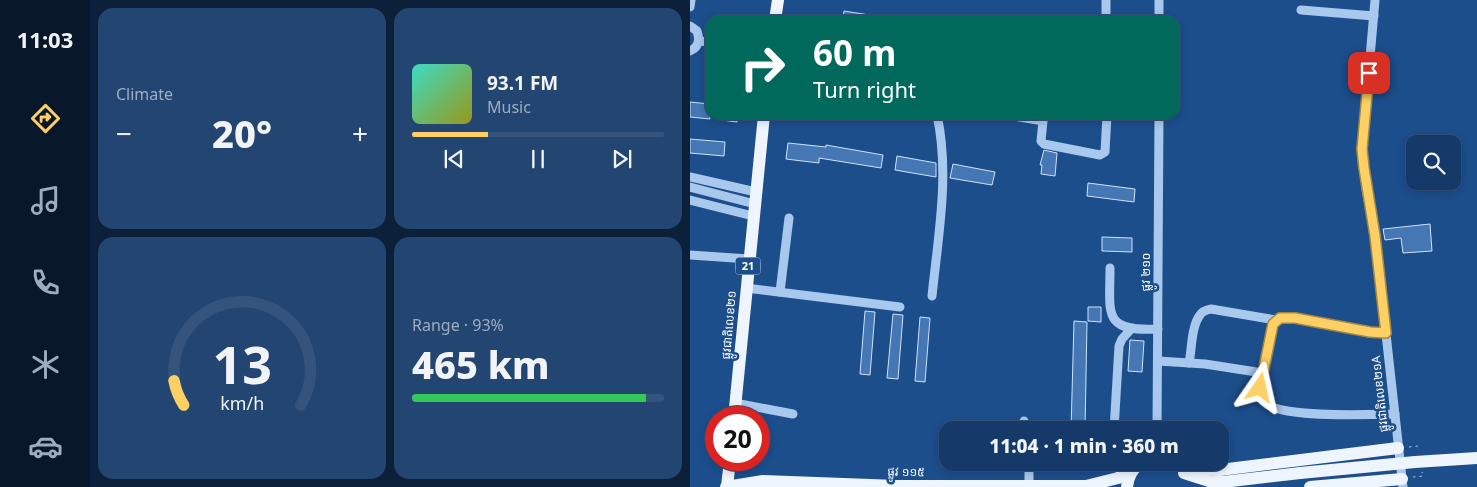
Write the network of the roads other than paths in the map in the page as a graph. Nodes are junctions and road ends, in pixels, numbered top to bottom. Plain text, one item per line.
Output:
1 (691, 0) edge
2 (778, 0) edge
3 (1106, 0) edge
4 (1159, 0) edge
5 (1375, 0) edge
6 (690, 7) edge
7 (1302, 10) dead end
8 (1106, 13) dead end
9 (776, 15) edge
10 (1159, 15) edge
11 (1374, 16) junction
12 (690, 26) edge
13 (699, 41) junction
14 (705, 42) edge
15 (690, 51) edge
16 (763, 120) edge
17 (938, 120) edge
18 (1043, 120) edge
19 (1107, 120) edge
20 (1159, 120) edge
21 (690, 176) edge
22 (690, 187) edge
23 (690, 200) edge
24 (755, 204) junction
25 (790, 218) dead end
26 (690, 255) edge
27 (749, 259) junction
28 (1110, 268) dead end
29 (746, 288) junction
30 (780, 292) junction
31 (932, 296) dead end
32 (900, 308) dead end
33 (1276, 320) junction
34 (1132, 328) junction
35 (1158, 329) junction
36 (1386, 333) junction
37 (1158, 362) junction
38 (1189, 363) junction
39 (1263, 373) junction
40 (735, 404) joint
41 (793, 414) dead end
42 (1395, 414) junction
43 (1115, 421) edge
44 (1157, 421) edge
45 (1398, 448) junction
46 (1477, 458) edge
47 (1229, 469) edge
48 (729, 471) edge
49 (1029, 471) edge
50 (1128, 471) edge
51 (1133, 471) edge
52 (1180, 471) edge
53 (1186, 471) edge
54 (1402, 483) edge
55 (1217, 484) edge
56 (874, 486) edge
57 (912, 486) edge
58 (989, 486) edge
59 (1029, 486) edge
60 (727, 487) edge
61 (1087, 487) edge
62 (1126, 487) edge
63 (1188, 487) edge
64 (1310, 487) edge

1 - 6 street
2 - 9 main road
3 - 8 street
4 - 10 street
5 - 11 street, ផ្លូវជាតិលេខ២១A
7 - 11 street
11 - 36 street, ផ្លូវជាតិលេខ២១A
12 - 13 street
13 - 14 street
13 - 15 street
16 - 24 main road, ផ្លូវជាតិលេខ២១ / 21
17 - 31 street
18 - 19 street
20 - 35 street, ផ្លូវ ២១០
21 - 24 street
22 - 24 street
23 - 24 street
24 - 27 main road, ផ្លូវជាតិលេខ២១ / 21
25 - 30 street
26 - 27 street
27 - 29 main road, ផ្លូវជាតិលេខ២១ / 21
28 - 34 street
29 - 30 street
29 - 40 main road, ផ្លូវជាតិលេខ២១ / 21
30 - 32 street
33 - 36 street
33 - 38 street
33 - 39 street
34 - 35 street
34 - 43 street
35 - 37 street, ផ្លូវ ២១០
36 - 42 street, ផ្លូវជាតិលេខ២១A
37 - 38 street
37 - 44 street, ផ្លូវ ២១០
38 - 39 street
39 - 42 street
40 - 41 street
42 - 45 street, ផ្លូវជាតិលេខ២១A
45 - 47 main road
45 - 54 street, ផ្លូវជាតិលេខ២១A
46 - 55 main road, bridge
48 - 60 main road
49 - 59 street
50 - 61 main road, ផ្លូវ ១១៥
51 - 62 main road
52 - 63 main road
53 - 55 main road
54 - 64 main road
56 - 57 main road, ផ្លូវ ១១៥
56 - 60 main road, ផ្លូវ ១១៥
57 - 58 main road, ផ្លូវ ១១៥
58 - 59 main road, ផ្លូវ ១១៥
59 - 61 main road, ផ្លូវ ១១៥

